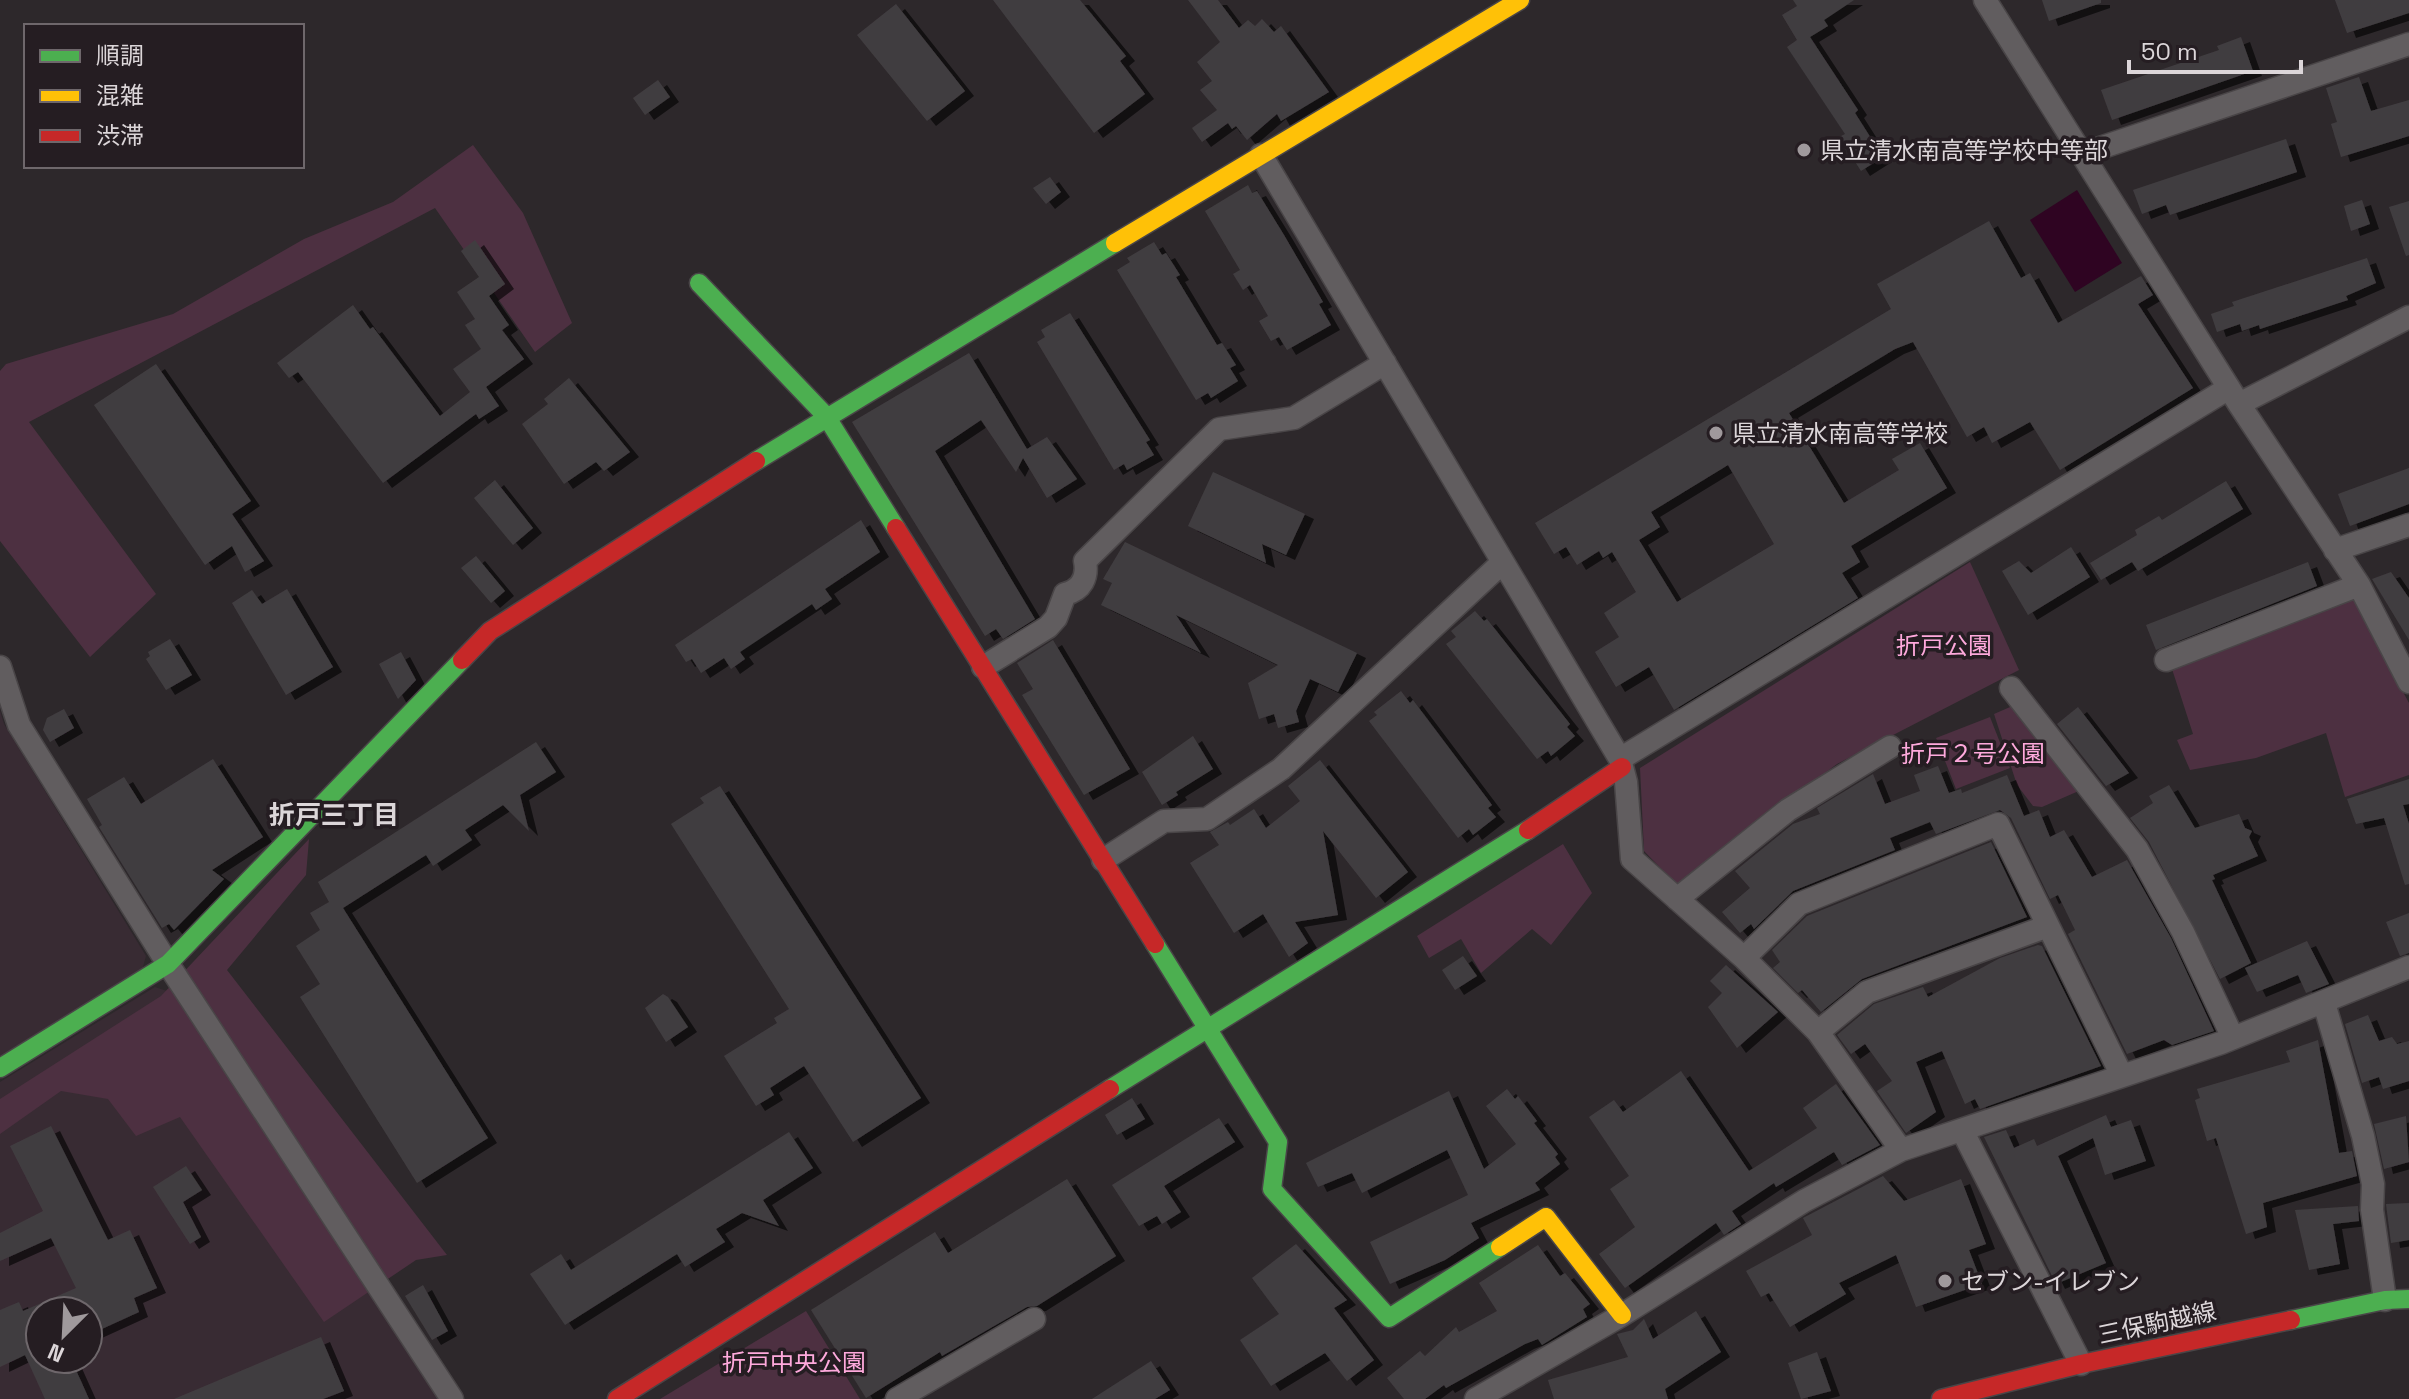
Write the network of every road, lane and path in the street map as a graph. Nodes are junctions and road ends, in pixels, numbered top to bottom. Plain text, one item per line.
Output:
1 (1520, 0) edge
2 (1985, 0) edge
3 (2409, 44) edge
4 (2082, 154) junction
5 (1261, 155) junction
6 (699, 283) dead end
7 (2409, 317) edge
8 (1385, 363) junction
9 (2234, 396) junction
10 (826, 416) junction
11 (2409, 525) edge
12 (2335, 550) junction
13 (1503, 562) junction
14 (2359, 585) junction
15 (2166, 660) dead end
16 (0, 667) edge
17 (983, 667) junction
18 (2409, 682) edge
19 (2011, 688) dead end
20 (1890, 747) dead end
21 (1621, 763) junction
22 (1103, 860) junction
23 (1677, 899) junction
24 (2048, 926) junction
25 (1744, 958) junction
26 (168, 964) junction
27 (2409, 967) edge
28 (2324, 1003) junction
29 (1208, 1028) junction
30 (1818, 1032) junction
31 (2233, 1038) junction
32 (0, 1068) edge
33 (2122, 1076) junction
34 (1962, 1130) junction
35 (1901, 1150) junction
36 (2409, 1289) edge
37 (2409, 1299) edge
38 (2385, 1300) junction
39 (1622, 1315) junction
40 (1034, 1319) dead end
41 (2081, 1364) junction
42 (452, 1399) edge
43 (617, 1399) edge
44 (897, 1399) edge
45 (1476, 1399) edge
46 (1941, 1399) edge

1 - 5 street
2 - 4 street
3 - 4 street
4 - 9 street
5 - 8 street
5 - 10 street
6 - 10 street
7 - 9 street
8 - 13 street
8 - 17 street
9 - 12 street
9 - 21 street
10 - 17 street
10 - 26 street
11 - 12 street
12 - 14 street
13 - 21 street
13 - 22 street
14 - 15 street
14 - 18 street
16 - 26 street
17 - 22 street
19 - 31 street
20 - 23 street
21 - 23 street
21 - 29 street
22 - 29 street
23 - 25 street
24 - 25 street
24 - 30 street
24 - 33 street
25 - 30 street
26 - 32 street
26 - 42 street
27 - 28 street
28 - 31 street
28 - 38 street
29 - 39 street
29 - 43 street
30 - 35 street
31 - 33 street
33 - 34 street
34 - 35 street
34 - 41 street
35 - 39 street
36 - 38 street, 三保駒越線
37 - 38 street, 三保駒越線
38 - 41 street, 三保駒越線
39 - 45 street
40 - 44 street
41 - 46 street, 三保駒越線

